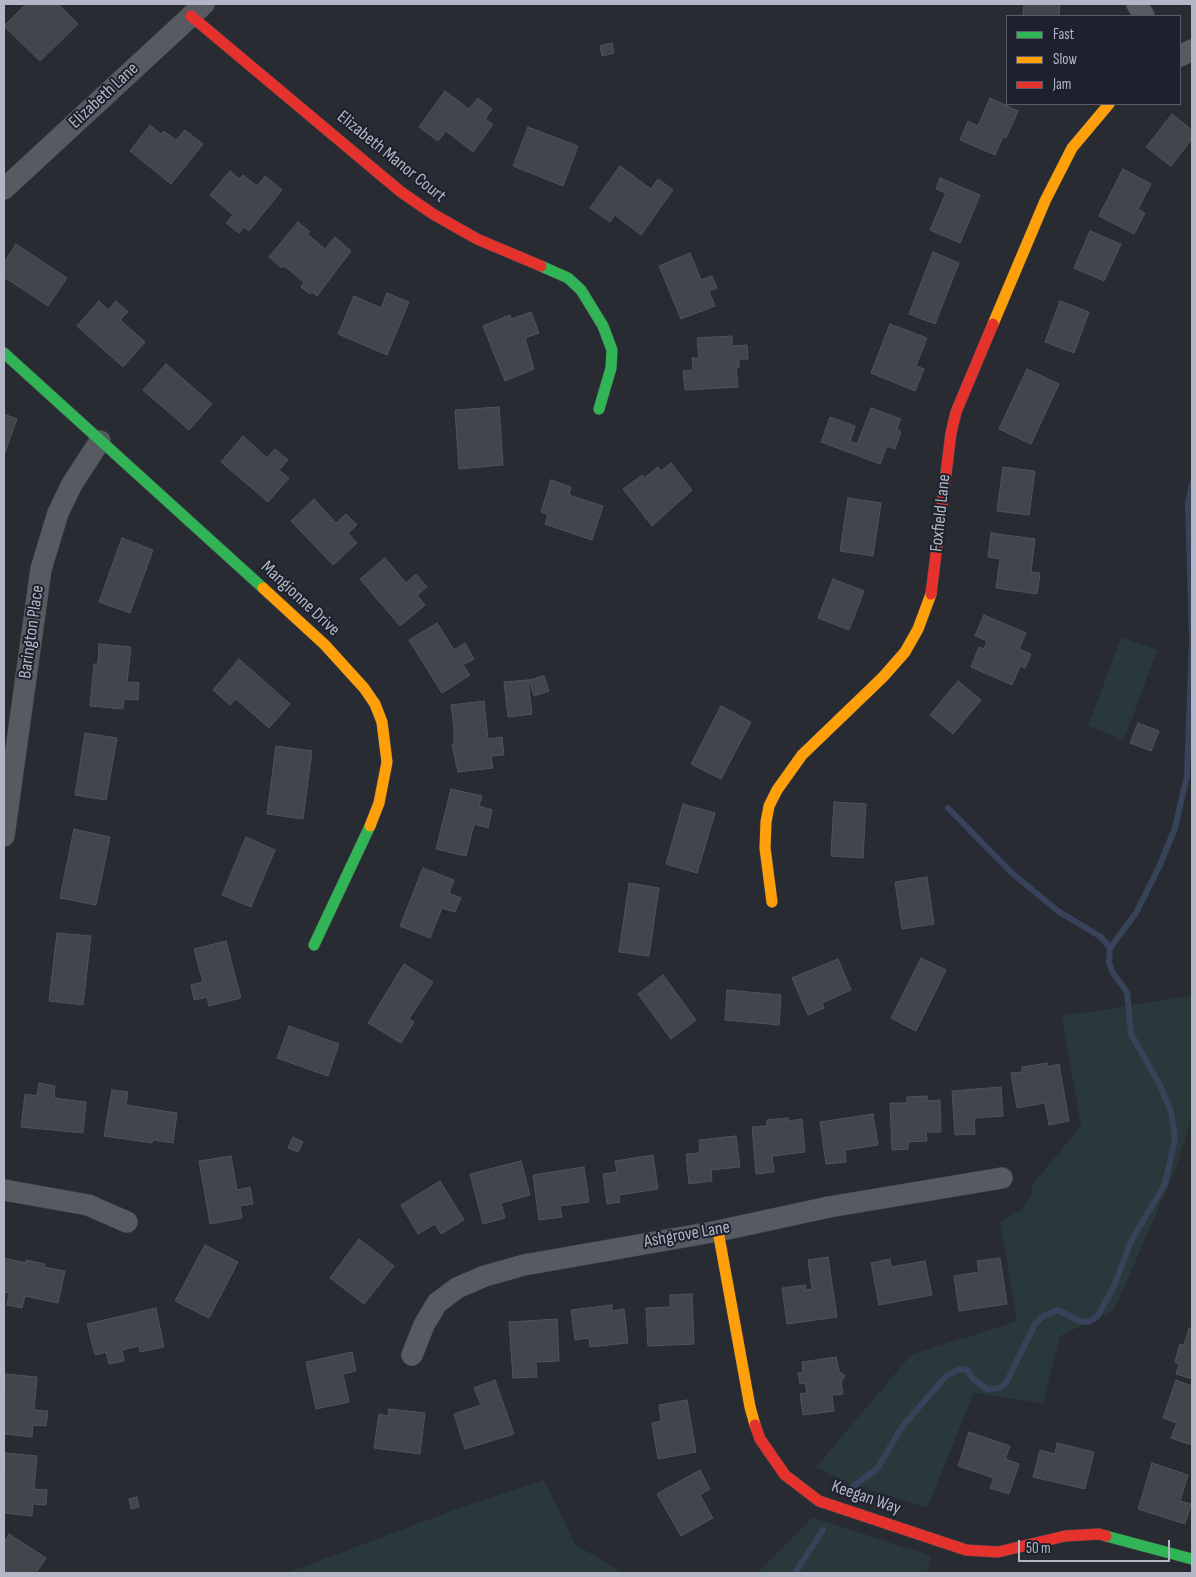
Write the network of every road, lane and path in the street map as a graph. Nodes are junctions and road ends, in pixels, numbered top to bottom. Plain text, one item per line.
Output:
1 (1137, 4) edge
2 (197, 10) edge
3 (1143, 15) edge
4 (1108, 105) edge
5 (4, 188) edge
6 (4, 352) edge
7 (599, 409) dead end
8 (100, 441) junction
9 (4, 836) edge
10 (772, 902) dead end
11 (314, 945) dead end
12 (1002, 1178) dead end
13 (4, 1190) edge
14 (127, 1222) dead end
15 (718, 1231) junction
16 (412, 1355) dead end
17 (1192, 1559) edge

1 - 3 street
2 - 5 street, Elizabeth Lane
2 - 7 street, Elizabeth Manor Court
4 - 10 street, Foxfield Lane
6 - 8 street, Mangionne Drive
8 - 9 street, Barington Place
8 - 11 street, Mangionne Drive
12 - 15 street, Ashgrove Lane
13 - 14 street
15 - 16 street, Ashgrove Lane
15 - 17 street, Keegan Way

